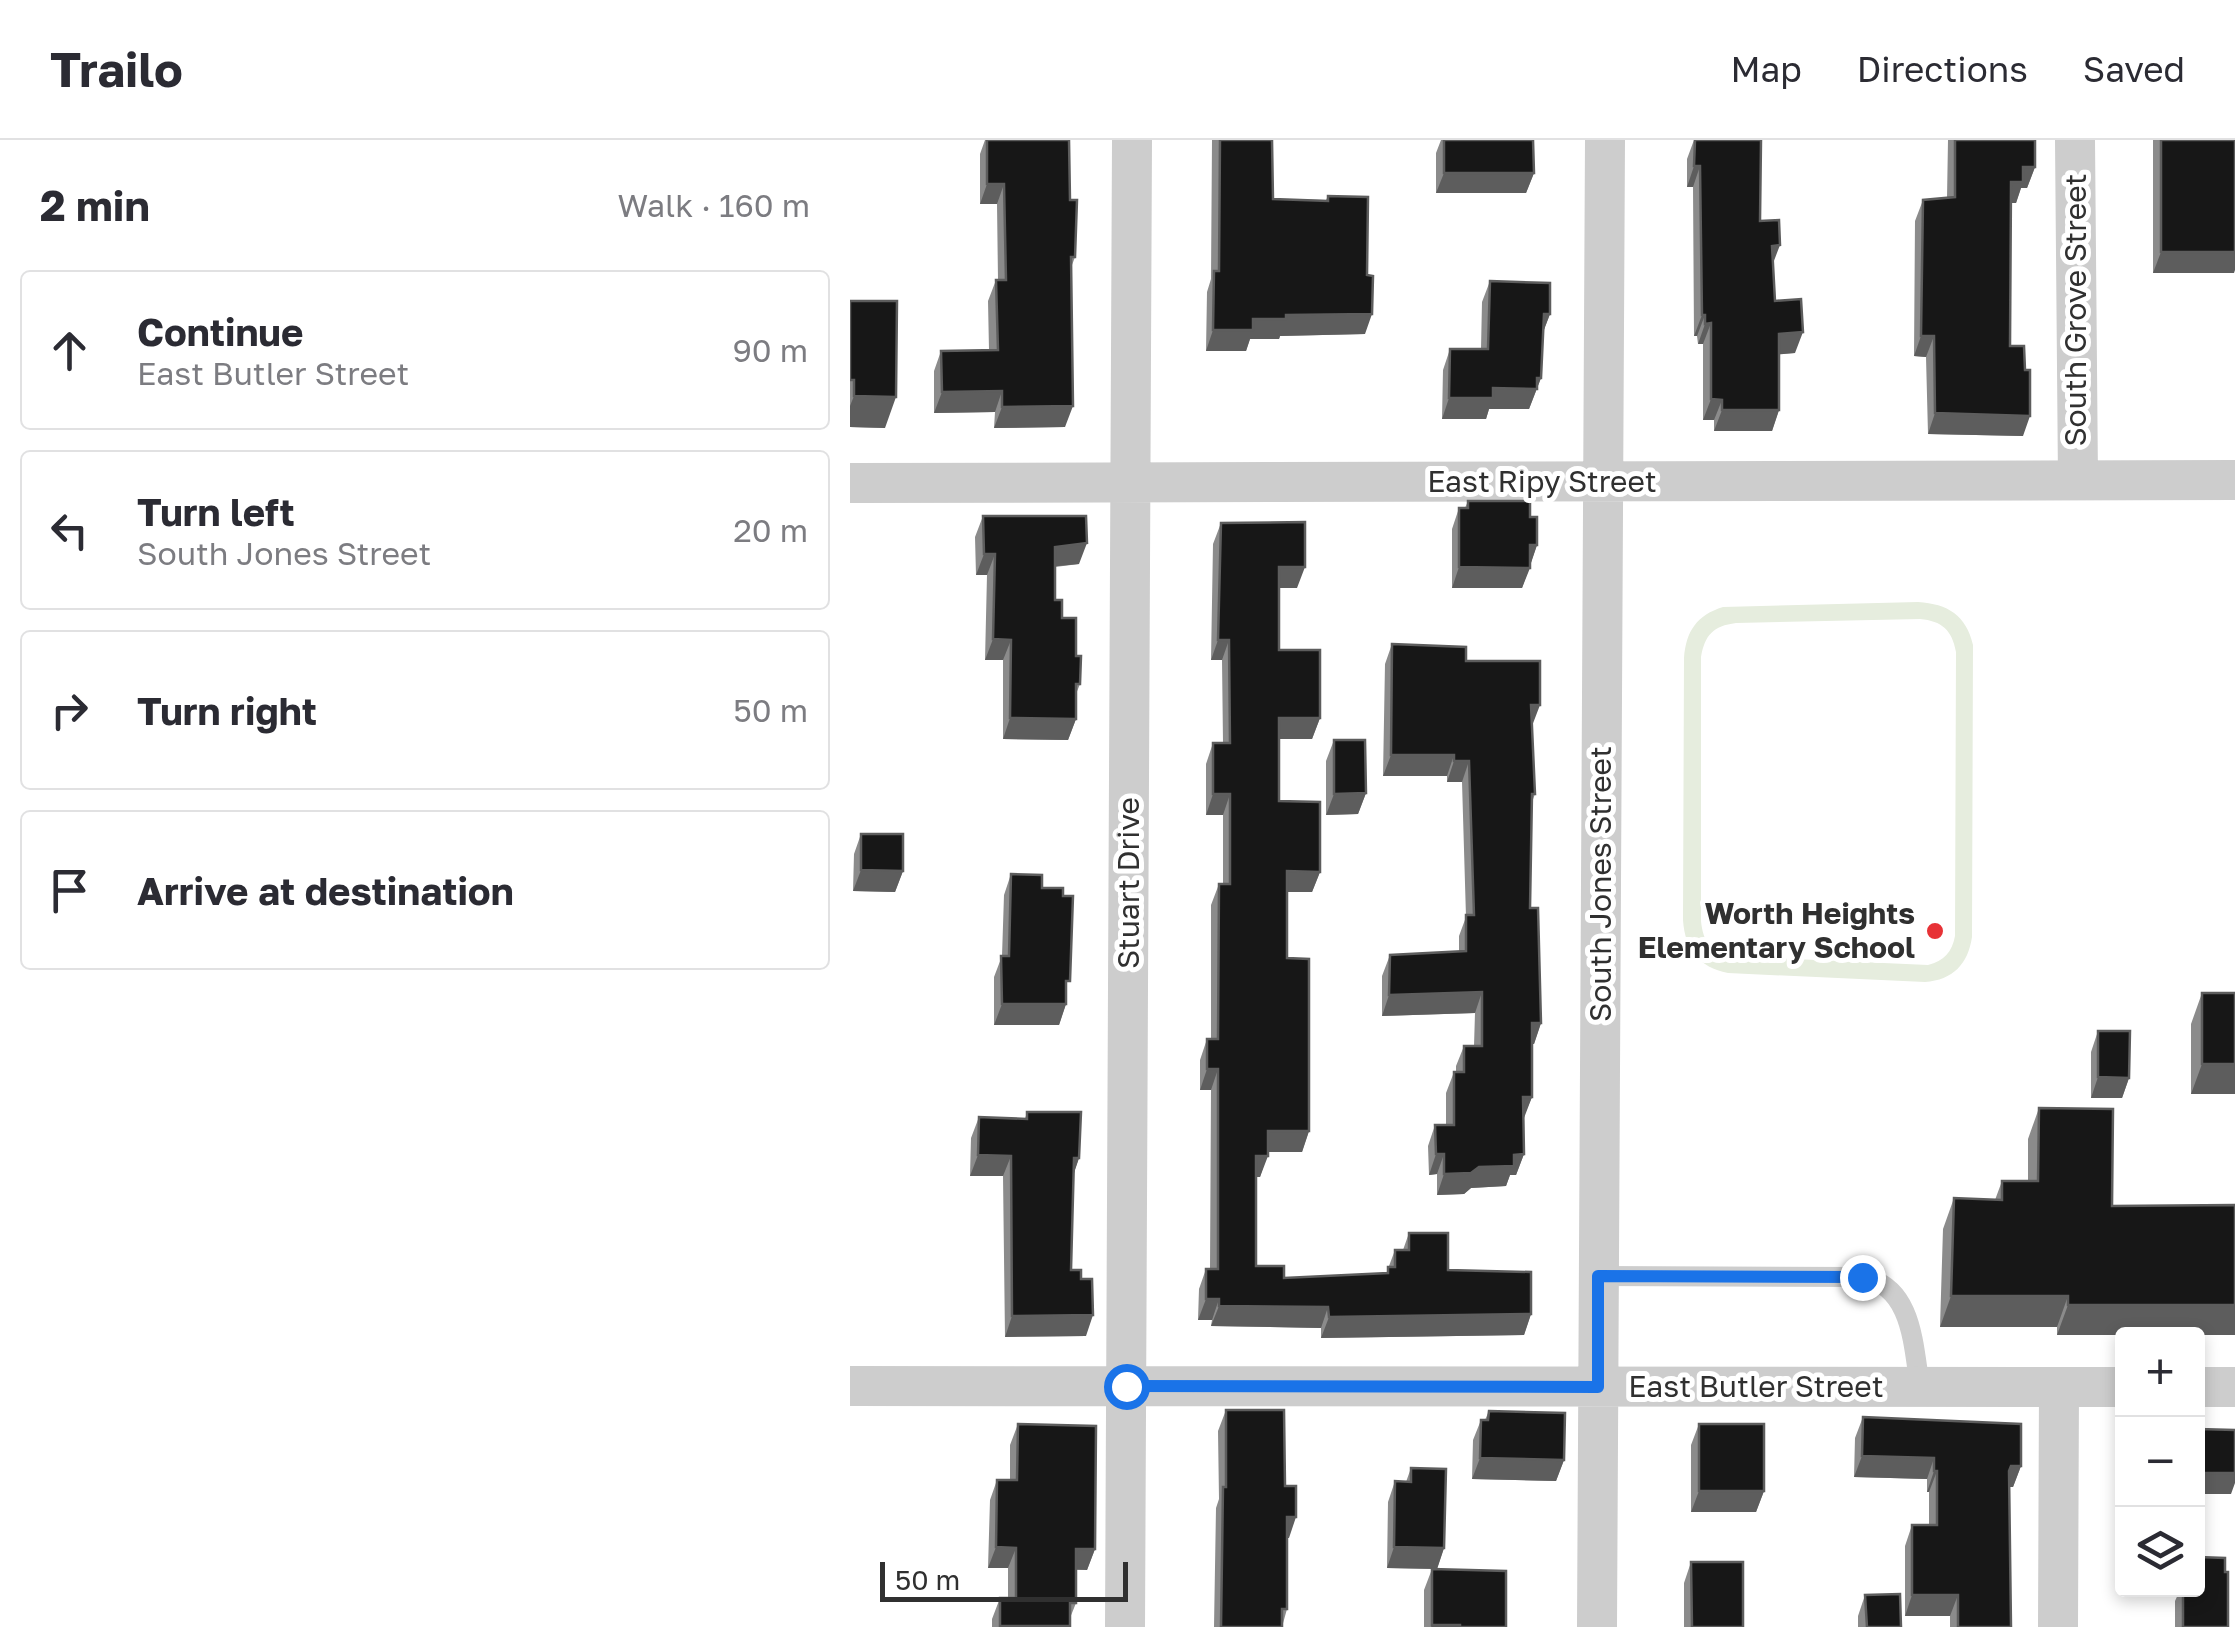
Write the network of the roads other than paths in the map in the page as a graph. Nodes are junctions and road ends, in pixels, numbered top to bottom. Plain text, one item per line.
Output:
1 (1132, 140) edge
2 (1605, 140) edge
3 (2075, 140) edge
4 (2078, 480) junction
5 (2235, 480) edge
6 (1130, 482) junction
7 (1603, 482) junction
8 (850, 483) edge
9 (1598, 1276) junction
10 (850, 1386) edge
11 (1126, 1386) junction
12 (1598, 1387) junction
13 (2115, 1387) edge
14 (2205, 1387) edge
15 (2235, 1387) edge
16 (1920, 1388) junction
17 (2060, 1388) junction
18 (1126, 1627) edge
19 (1596, 1627) edge
20 (2058, 1627) edge

1 - 6 street, Stuart Drive
2 - 7 street, South Jones Street
3 - 4 street, South Grove Street
4 - 5 street, East Ripy Street
4 - 7 street, East Ripy Street
6 - 7 street, East Ripy Street
6 - 8 street, East Ripy Street
6 - 11 street, Stuart Drive
7 - 9 street, South Jones Street
9 - 12 street, South Jones Street
9 - 16 lane
10 - 11 street, East Butler Street
11 - 12 street, East Butler Street
11 - 18 street, Stuart Drive
12 - 16 street, East Butler Street
12 - 19 street, South Jones Street
13 - 17 street, East Butler Street
14 - 15 street
16 - 17 street, East Butler Street
17 - 20 street

